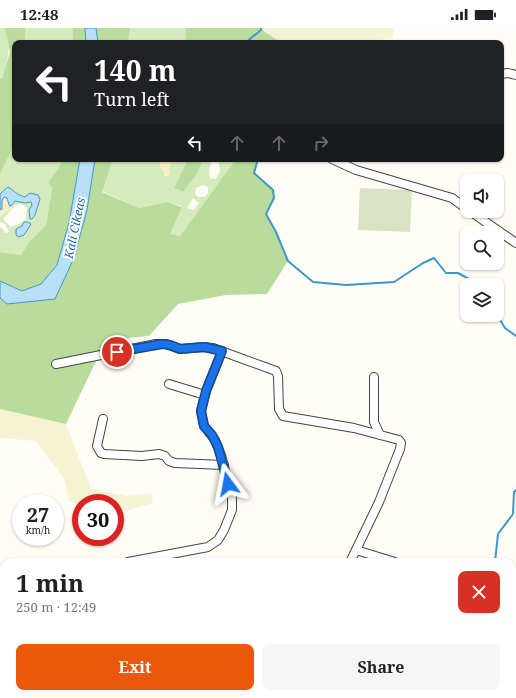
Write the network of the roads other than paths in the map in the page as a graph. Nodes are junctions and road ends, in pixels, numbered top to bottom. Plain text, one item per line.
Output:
1 (504, 74) edge
2 (516, 75) edge
3 (339, 162) edge
4 (460, 204) edge
5 (480, 218) edge
6 (516, 243) edge
7 (222, 351) junction
8 (56, 364) dead end
9 (374, 377) dead end
10 (169, 384) dead end
11 (205, 395) junction
12 (103, 419) dead end
13 (380, 435) junction
14 (224, 465) junction
15 (356, 550) junction
16 (151, 558) edge
17 (352, 558) edge
18 (381, 558) edge

1 - 2 street
3 - 4 street
5 - 6 street
7 - 8 street
7 - 11 street
7 - 13 street
9 - 13 street
10 - 11 street
11 - 14 street
12 - 14 street
13 - 15 street
14 - 16 street
15 - 17 street
15 - 18 street

